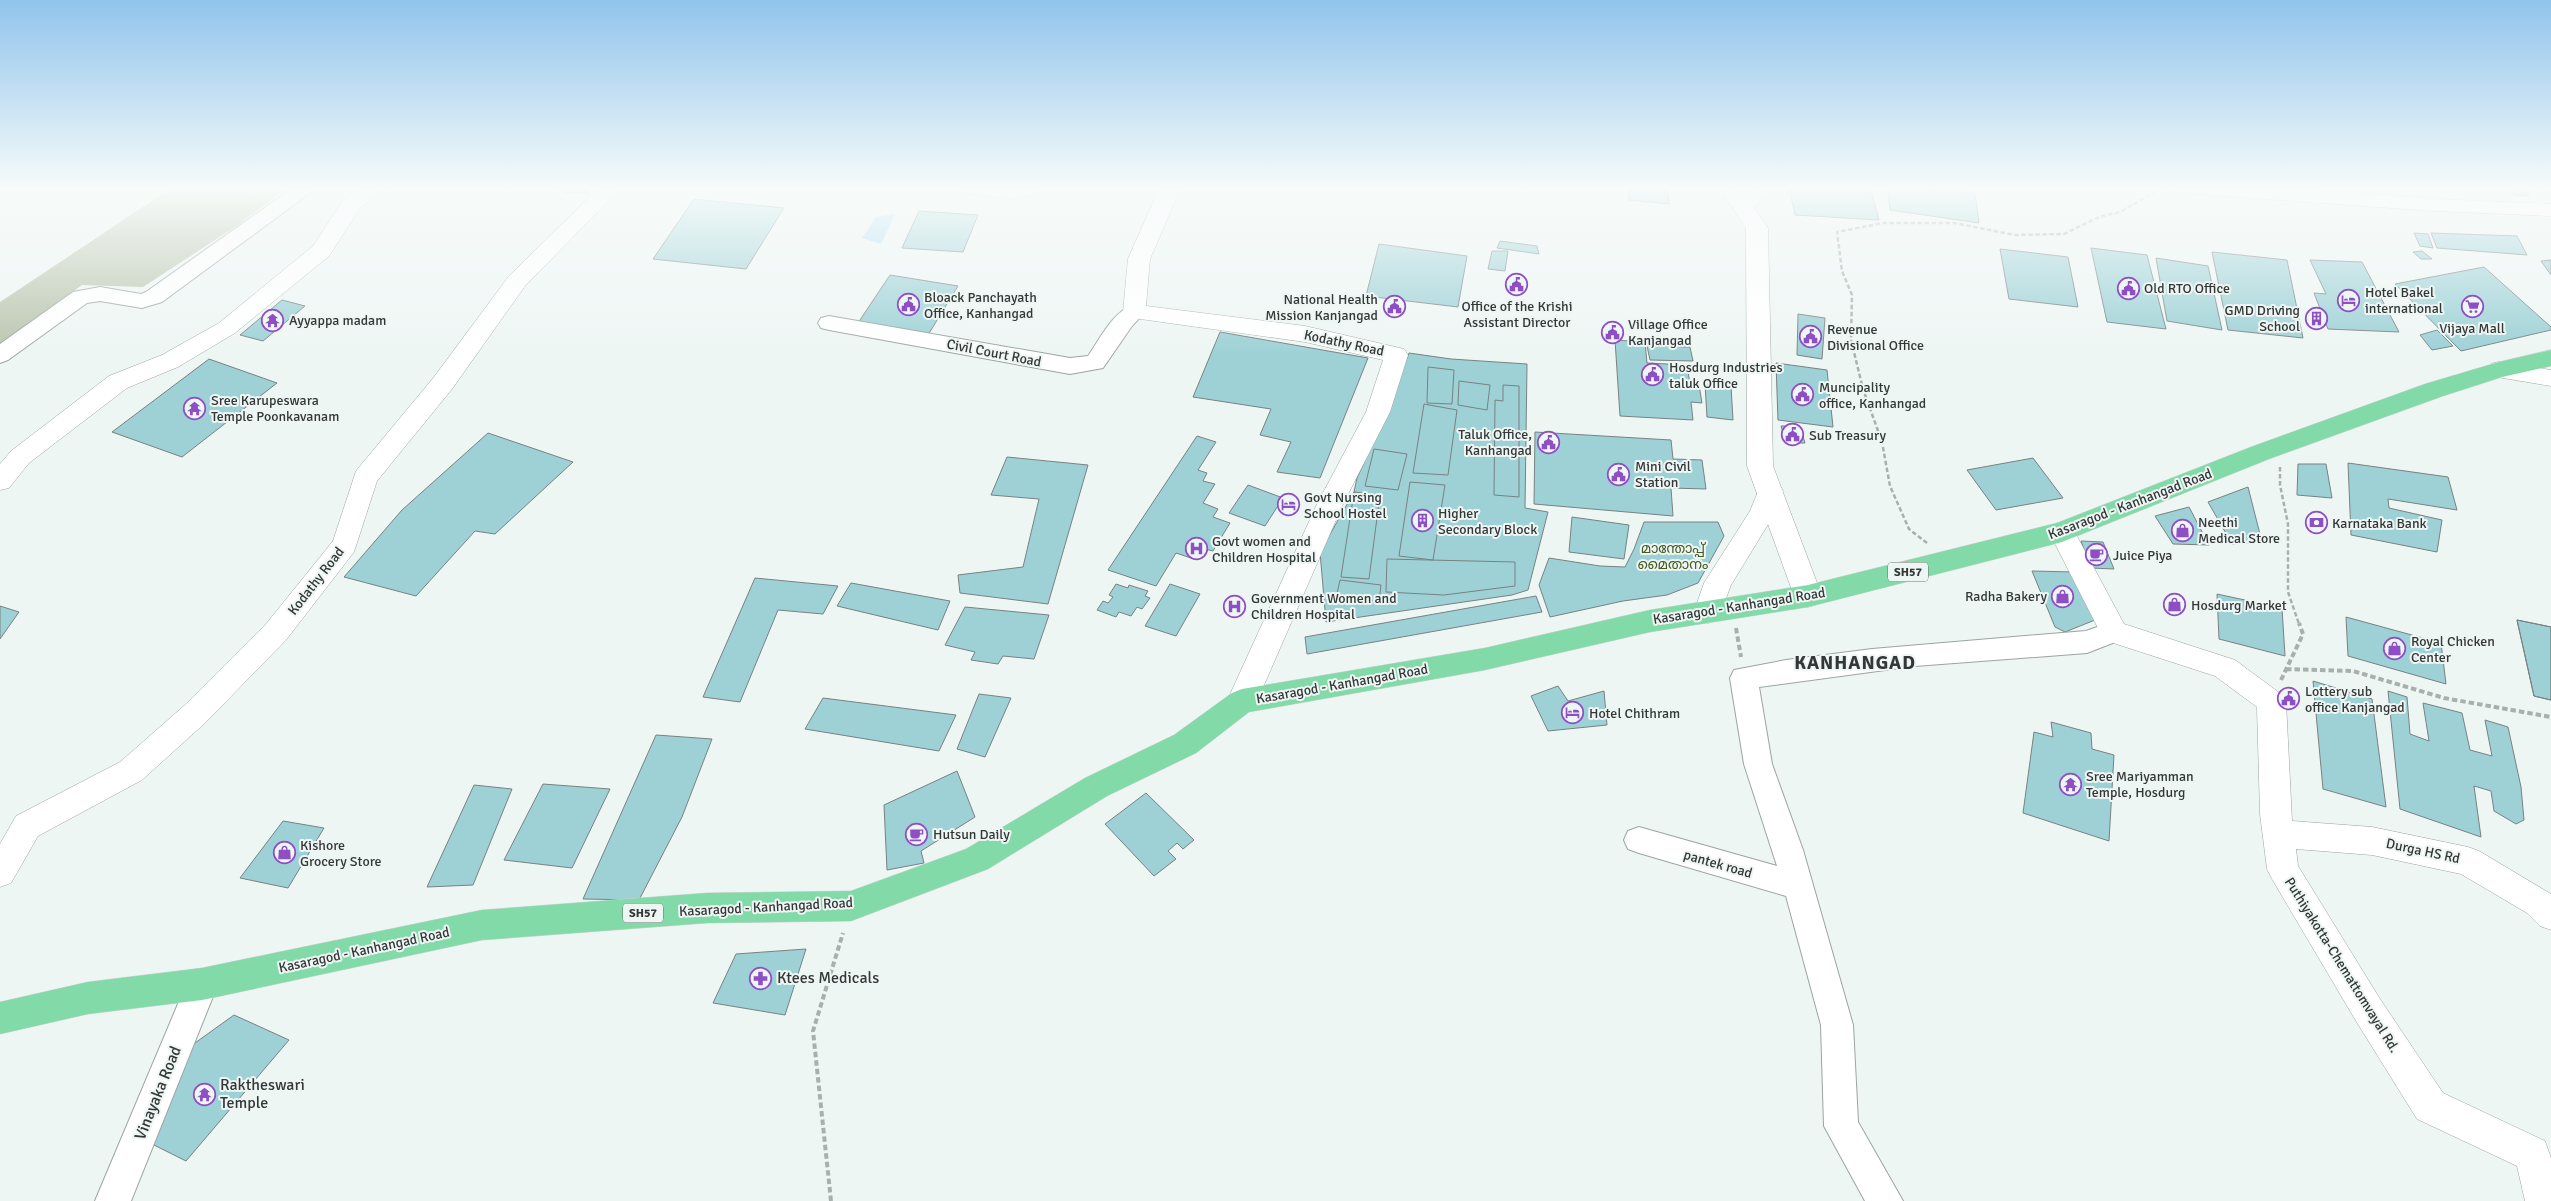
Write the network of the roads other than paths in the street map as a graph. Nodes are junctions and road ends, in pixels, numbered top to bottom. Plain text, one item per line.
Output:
1 (227, 243) edge
2 (326, 243) edge
3 (555, 243) edge
4 (1146, 243) edge
5 (1758, 243) edge
6 (1134, 312) junction
7 (829, 323) dead end
8 (0, 355) edge
9 (2551, 358) edge
10 (2499, 370) junction
11 (2551, 378) edge
12 (0, 481) edge
13 (1770, 491) junction
14 (2062, 532) junction
15 (1808, 596) junction
16 (1721, 610) junction
17 (2114, 632) junction
18 (1242, 701) junction
19 (2278, 834) junction
20 (1639, 840) dead end
21 (0, 873) edge
22 (1798, 886) junction
23 (2551, 915) edge
24 (202, 984) junction
25 (0, 1018) edge
26 (114, 1201) edge
27 (1885, 1201) edge
28 (2543, 1201) edge

1 - 8 street
2 - 12 street
3 - 21 street, Kodathy Road
4 - 6 street
5 - 13 street
6 - 7 street, Civil Court Road
6 - 18 street, Kodathy Road
9 - 10 main road, Kasaragod - Kanhangad Road / SH57
10 - 11 street
10 - 14 main road, Kasaragod - Kanhangad Road / SH57
13 - 15 street
13 - 16 street
14 - 15 main road, Kasaragod - Kanhangad Road / SH57
14 - 17 street
15 - 16 main road, Kasaragod - Kanhangad Road / SH57
16 - 18 main road, Kasaragod - Kanhangad Road / SH57
17 - 19 street, Puthiyakotta-Chemattomvayal Rd.
17 - 22 street
18 - 24 main road, Kasaragod - Kanhangad Road / SH57
19 - 23 street, Durga HS Rd
19 - 28 street, Puthiyakotta-Chemattomvayal Rd.
20 - 22 street, pantek road
22 - 27 street
24 - 25 main road, Kasaragod - Kanhangad Road / SH57
24 - 26 street, Vinayaka Road

